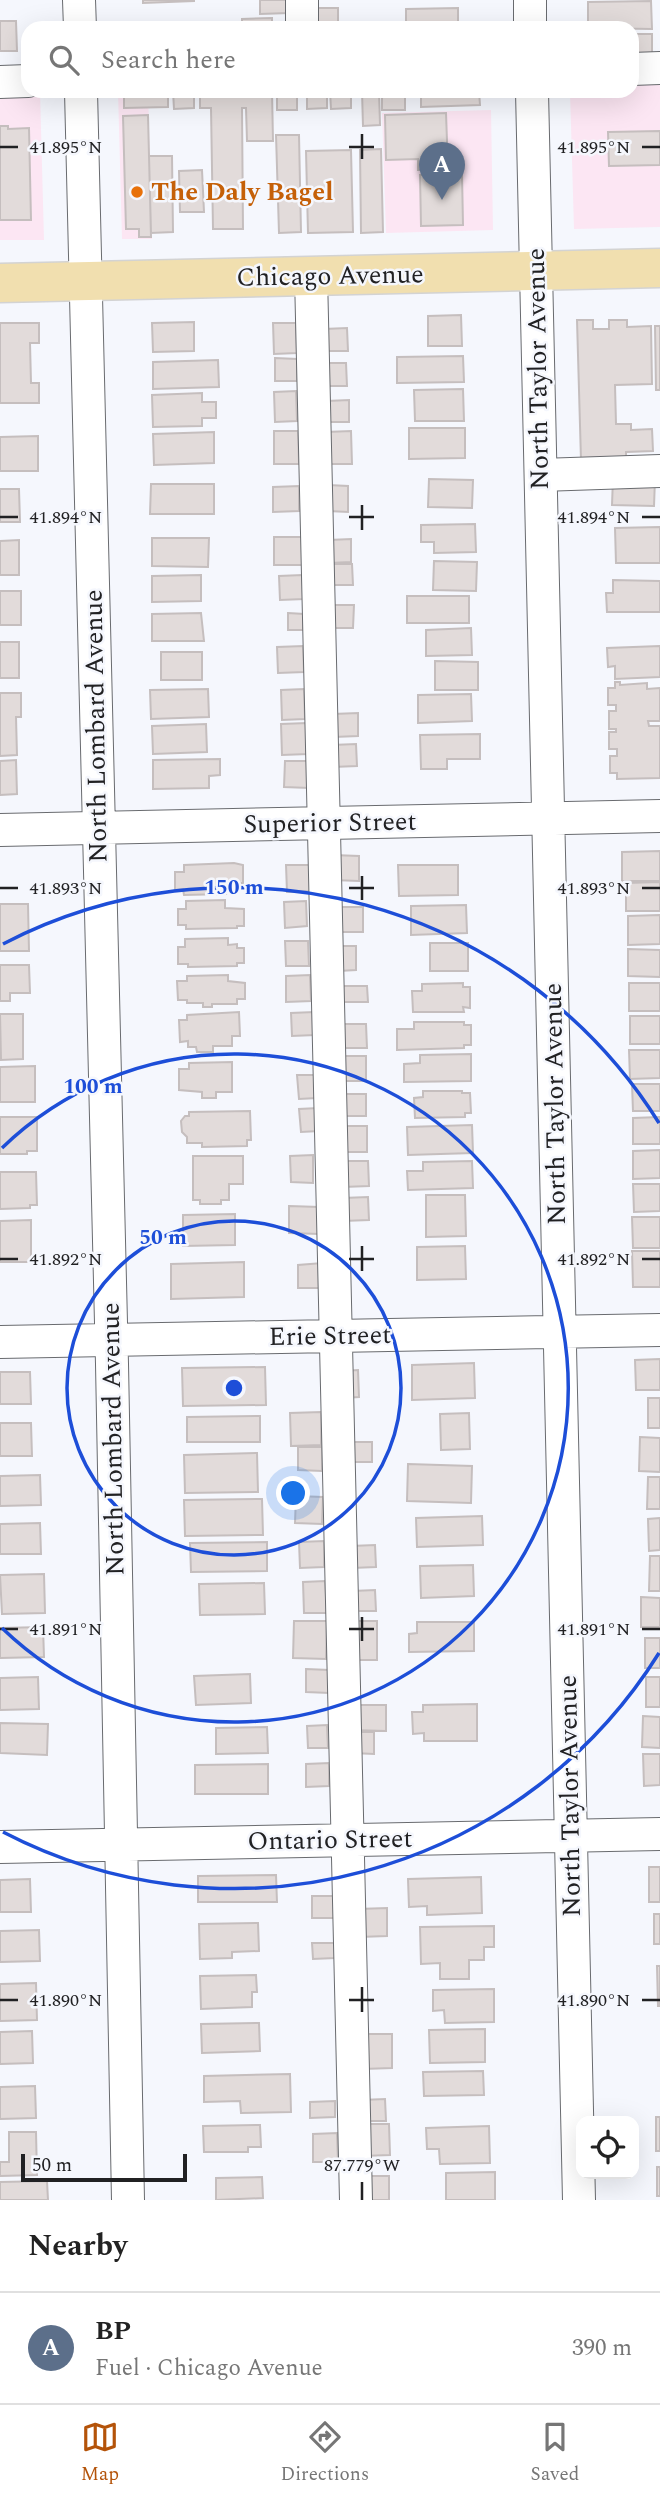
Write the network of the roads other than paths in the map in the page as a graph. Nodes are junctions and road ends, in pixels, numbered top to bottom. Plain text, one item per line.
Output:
1 (79, 0) edge
2 (302, 0) edge
3 (530, 0) edge
4 (80, 21) edge
5 (302, 21) edge
6 (530, 21) edge
7 (660, 68) edge
8 (639, 69) edge
9 (21, 81) edge
10 (0, 82) edge
11 (81, 98) edge
12 (532, 98) edge
13 (660, 268) edge
14 (536, 271) junction
15 (311, 276) junction
16 (86, 281) junction
17 (0, 283) edge
18 (660, 471) edge
19 (541, 475) junction
20 (660, 816) edge
21 (549, 819) junction
22 (324, 823) junction
23 (98, 828) junction
24 (0, 830) edge
25 (660, 1330) edge
26 (560, 1332) junction
27 (336, 1336) junction
28 (111, 1340) junction
29 (0, 1342) edge
30 (660, 1834) edge
31 (571, 1836) junction
32 (347, 1840) junction
33 (121, 1844) junction
34 (0, 1847) edge
35 (128, 2200) edge
36 (356, 2200) edge
37 (579, 2200) edge

1 - 4 street
2 - 5 street
3 - 6 street
7 - 8 street
9 - 10 street
11 - 16 street, North Lombard Avenue
12 - 14 street, North Taylor Avenue
13 - 14 main road, Chicago Avenue
14 - 15 main road, Chicago Avenue
14 - 19 street, North Taylor Avenue
15 - 16 main road, Chicago Avenue
15 - 22 street
16 - 17 main road, Chicago Avenue
16 - 23 street, North Lombard Avenue
18 - 19 street
19 - 21 street, North Taylor Avenue
20 - 21 street, Superior Street
21 - 22 street, Superior Street
21 - 26 street, North Taylor Avenue
22 - 23 street, Superior Street
22 - 27 street
23 - 24 street, Superior Street
23 - 28 street, North Lombard Avenue
25 - 26 street, Erie Street
26 - 27 street, Erie Street
26 - 31 street, North Taylor Avenue
27 - 28 street, Erie Street
27 - 32 street
28 - 29 street, Erie Street
28 - 33 street, North Lombard Avenue
30 - 31 street, Ontario Street
31 - 32 street, Ontario Street
31 - 37 street, North Taylor Avenue
32 - 33 street, Ontario Street
32 - 36 street
33 - 34 street, Ontario Street
33 - 35 street, North Lombard Avenue

